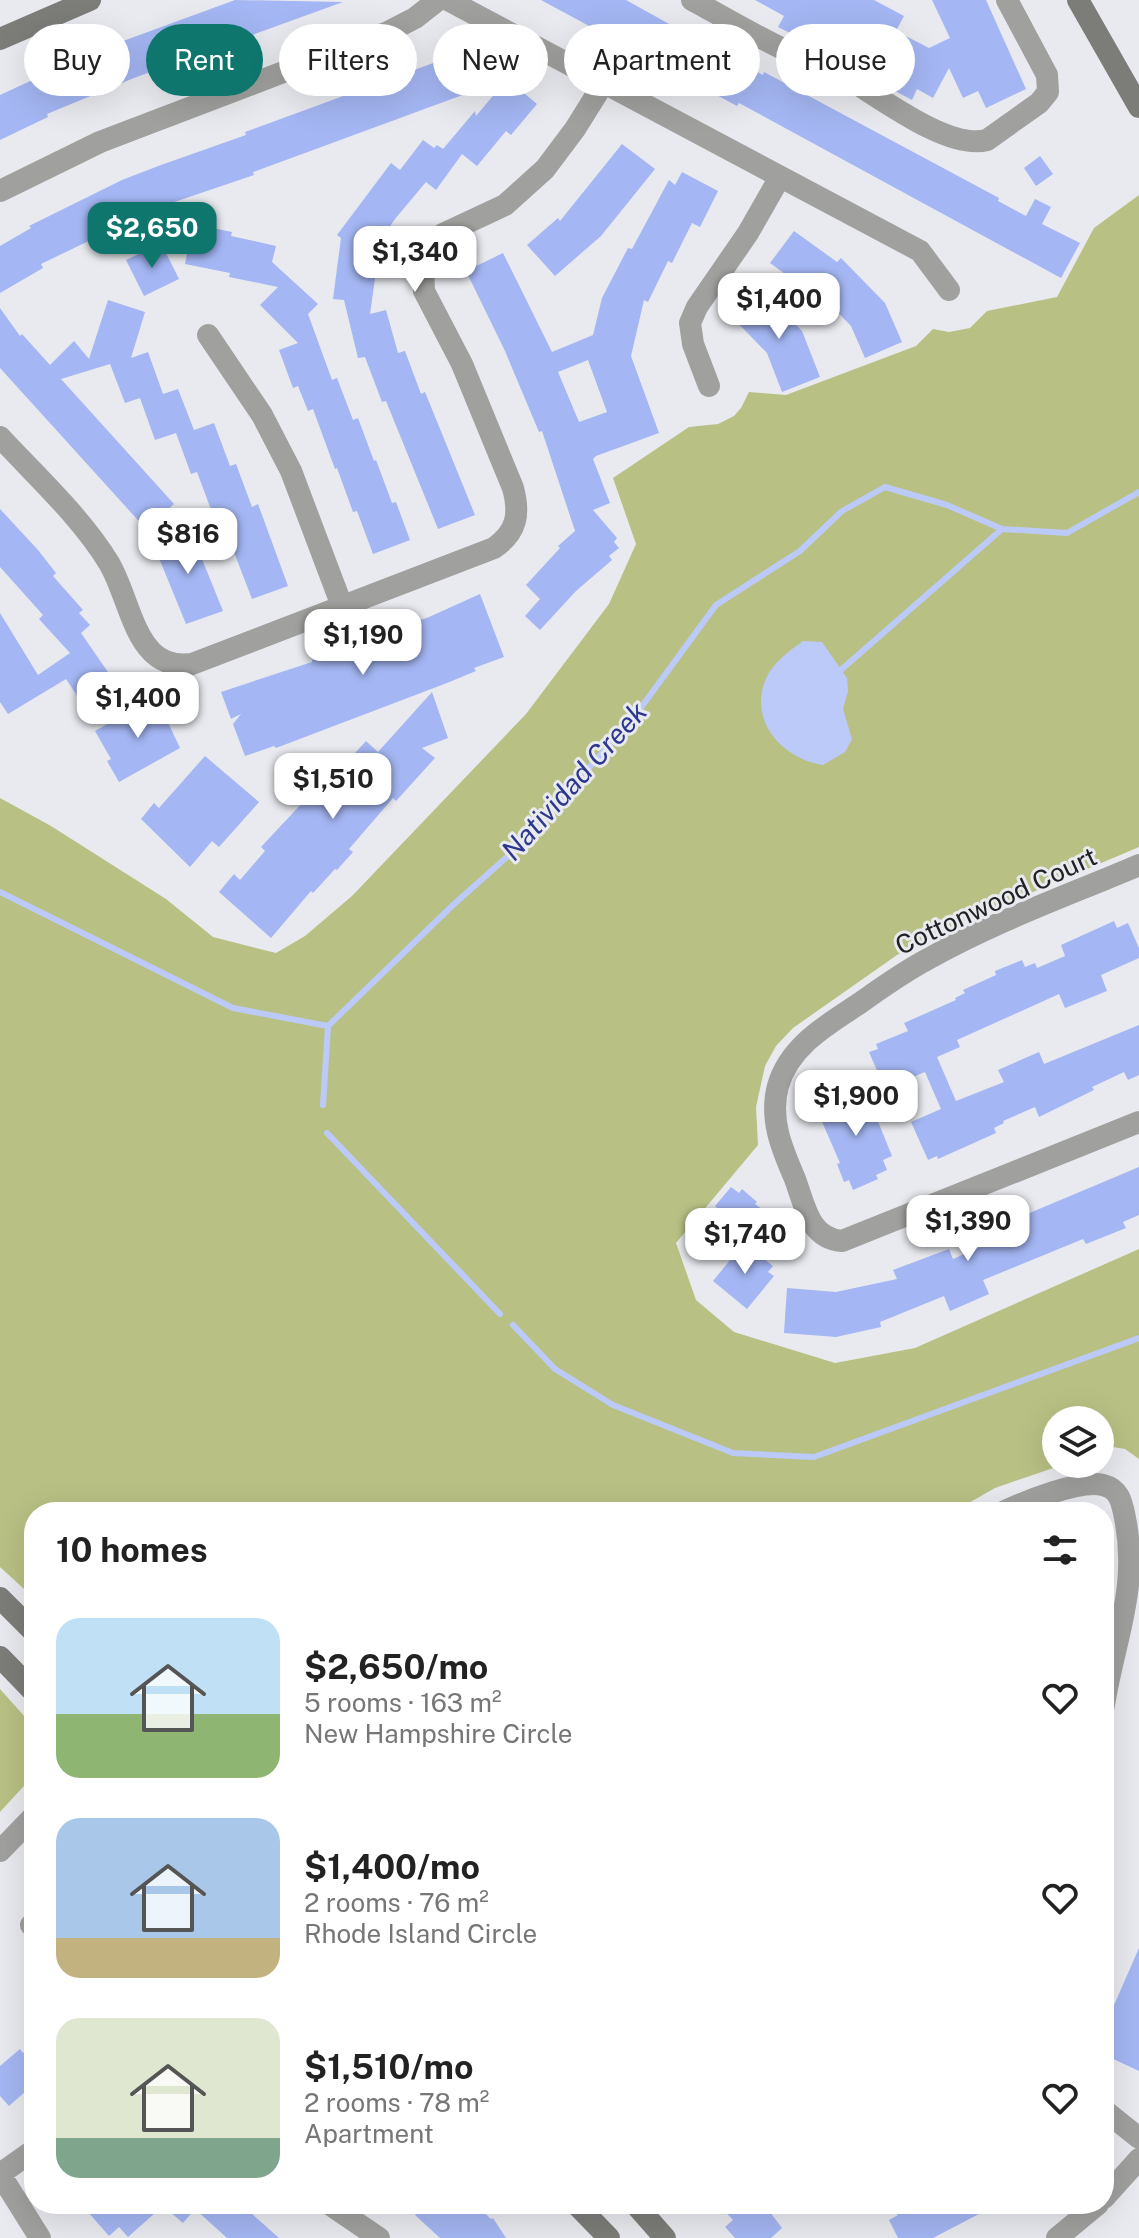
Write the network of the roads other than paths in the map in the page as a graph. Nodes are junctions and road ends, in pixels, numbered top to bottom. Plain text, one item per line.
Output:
1 (90, 0) edge
2 (438, 0) edge
3 (448, 0) edge
4 (692, 0) edge
5 (1007, 0) edge
6 (1078, 0) edge
7 (0, 39) edge
8 (564, 60) edge
9 (596, 96) edge
10 (632, 96) edge
11 (1139, 107) edge
12 (780, 177) junction
13 (0, 191) edge
14 (949, 290) dead end
15 (208, 335) dead end
16 (709, 386) dead end
17 (0, 437) edge
18 (342, 606) junction
19 (1139, 865) edge
20 (1139, 1122) edge
21 (1027, 1502) edge
22 (0, 1598) edge
23 (24, 1622) edge
24 (1114, 1656) edge
25 (0, 1657) edge
26 (24, 1682) edge
27 (24, 1826) edge
28 (0, 1851) edge
29 (1114, 2118) edge
30 (1139, 2138) edge
31 (24, 2157) edge
32 (1139, 2159) edge
33 (0, 2174) edge
34 (1114, 2187) edge
35 (24, 2212) edge
36 (25, 2214) edge
37 (344, 2214) edge
38 (586, 2214) edge
39 (644, 2214) edge
40 (1086, 2214) edge
41 (40, 2238) edge
42 (379, 2238) edge
43 (609, 2238) edge
44 (665, 2238) edge
45 (1057, 2238) edge

1 - 7 main road
2 - 13 street
3 - 8 street
4 - 5 street
6 - 11 main road
9 - 18 street
10 - 12 street
12 - 14 street
12 - 16 street
15 - 18 street
17 - 18 street
19 - 20 street, Cottonwood Court
21 - 24 street
22 - 23 main road
25 - 26 main road
27 - 28 street
29 - 30 street
31 - 33 street
32 - 34 street
33 - 35 street
36 - 41 street
37 - 42 street
38 - 43 main road
39 - 44 main road
40 - 45 street

